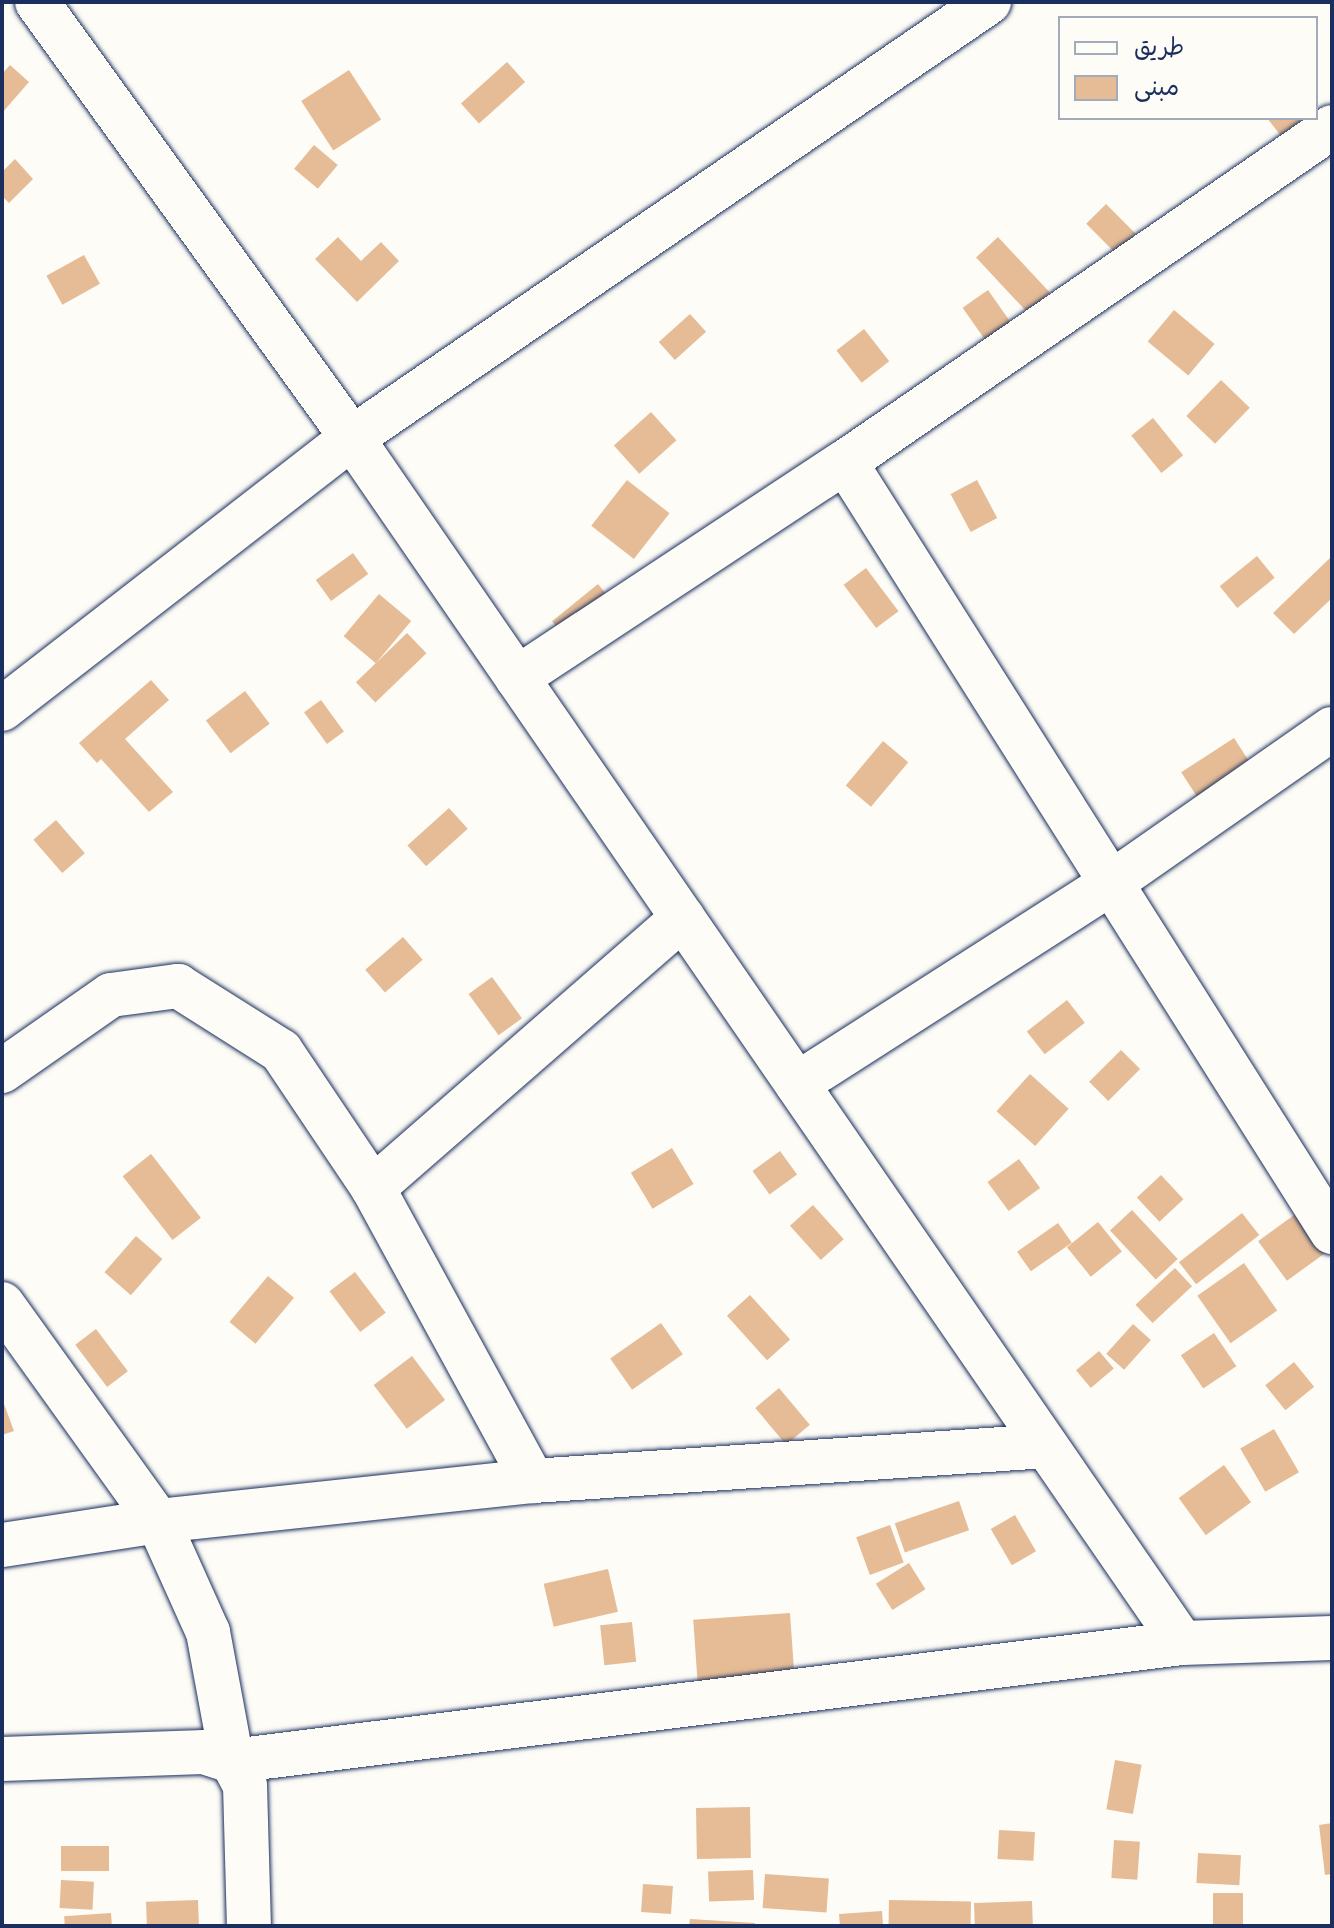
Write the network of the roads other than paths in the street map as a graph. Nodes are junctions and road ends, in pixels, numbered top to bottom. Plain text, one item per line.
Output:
1 (37, 2) edge
2 (989, 2) edge
3 (1332, 127) edge
4 (352, 438) junction
5 (845, 462) junction
6 (517, 678) junction
7 (2, 709) edge
8 (1332, 729) edge
9 (1111, 883) junction
10 (683, 918) junction
11 (2, 1071) edge
12 (797, 1084) junction
13 (373, 1188) junction
14 (1332, 1232) edge
15 (2, 1304) edge
16 (1046, 1446) junction
17 (533, 1481) junction
18 (158, 1521) junction
19 (2, 1545) edge
20 (1332, 1638) edge
21 (1182, 1643) junction
22 (2, 1759) edge
23 (232, 1761) junction
24 (249, 1926) edge

1 - 4 street
2 - 4 street
3 - 5 street
4 - 6 street
4 - 7 street
5 - 6 street
5 - 9 street
6 - 10 street
8 - 9 street
9 - 12 street
9 - 14 street
10 - 12 street
10 - 13 street
11 - 13 street
12 - 16 street
13 - 17 street
15 - 18 street
16 - 17 street
16 - 21 street
17 - 18 street
18 - 19 street
18 - 23 street
20 - 21 street
21 - 23 street
22 - 23 street
23 - 24 street

